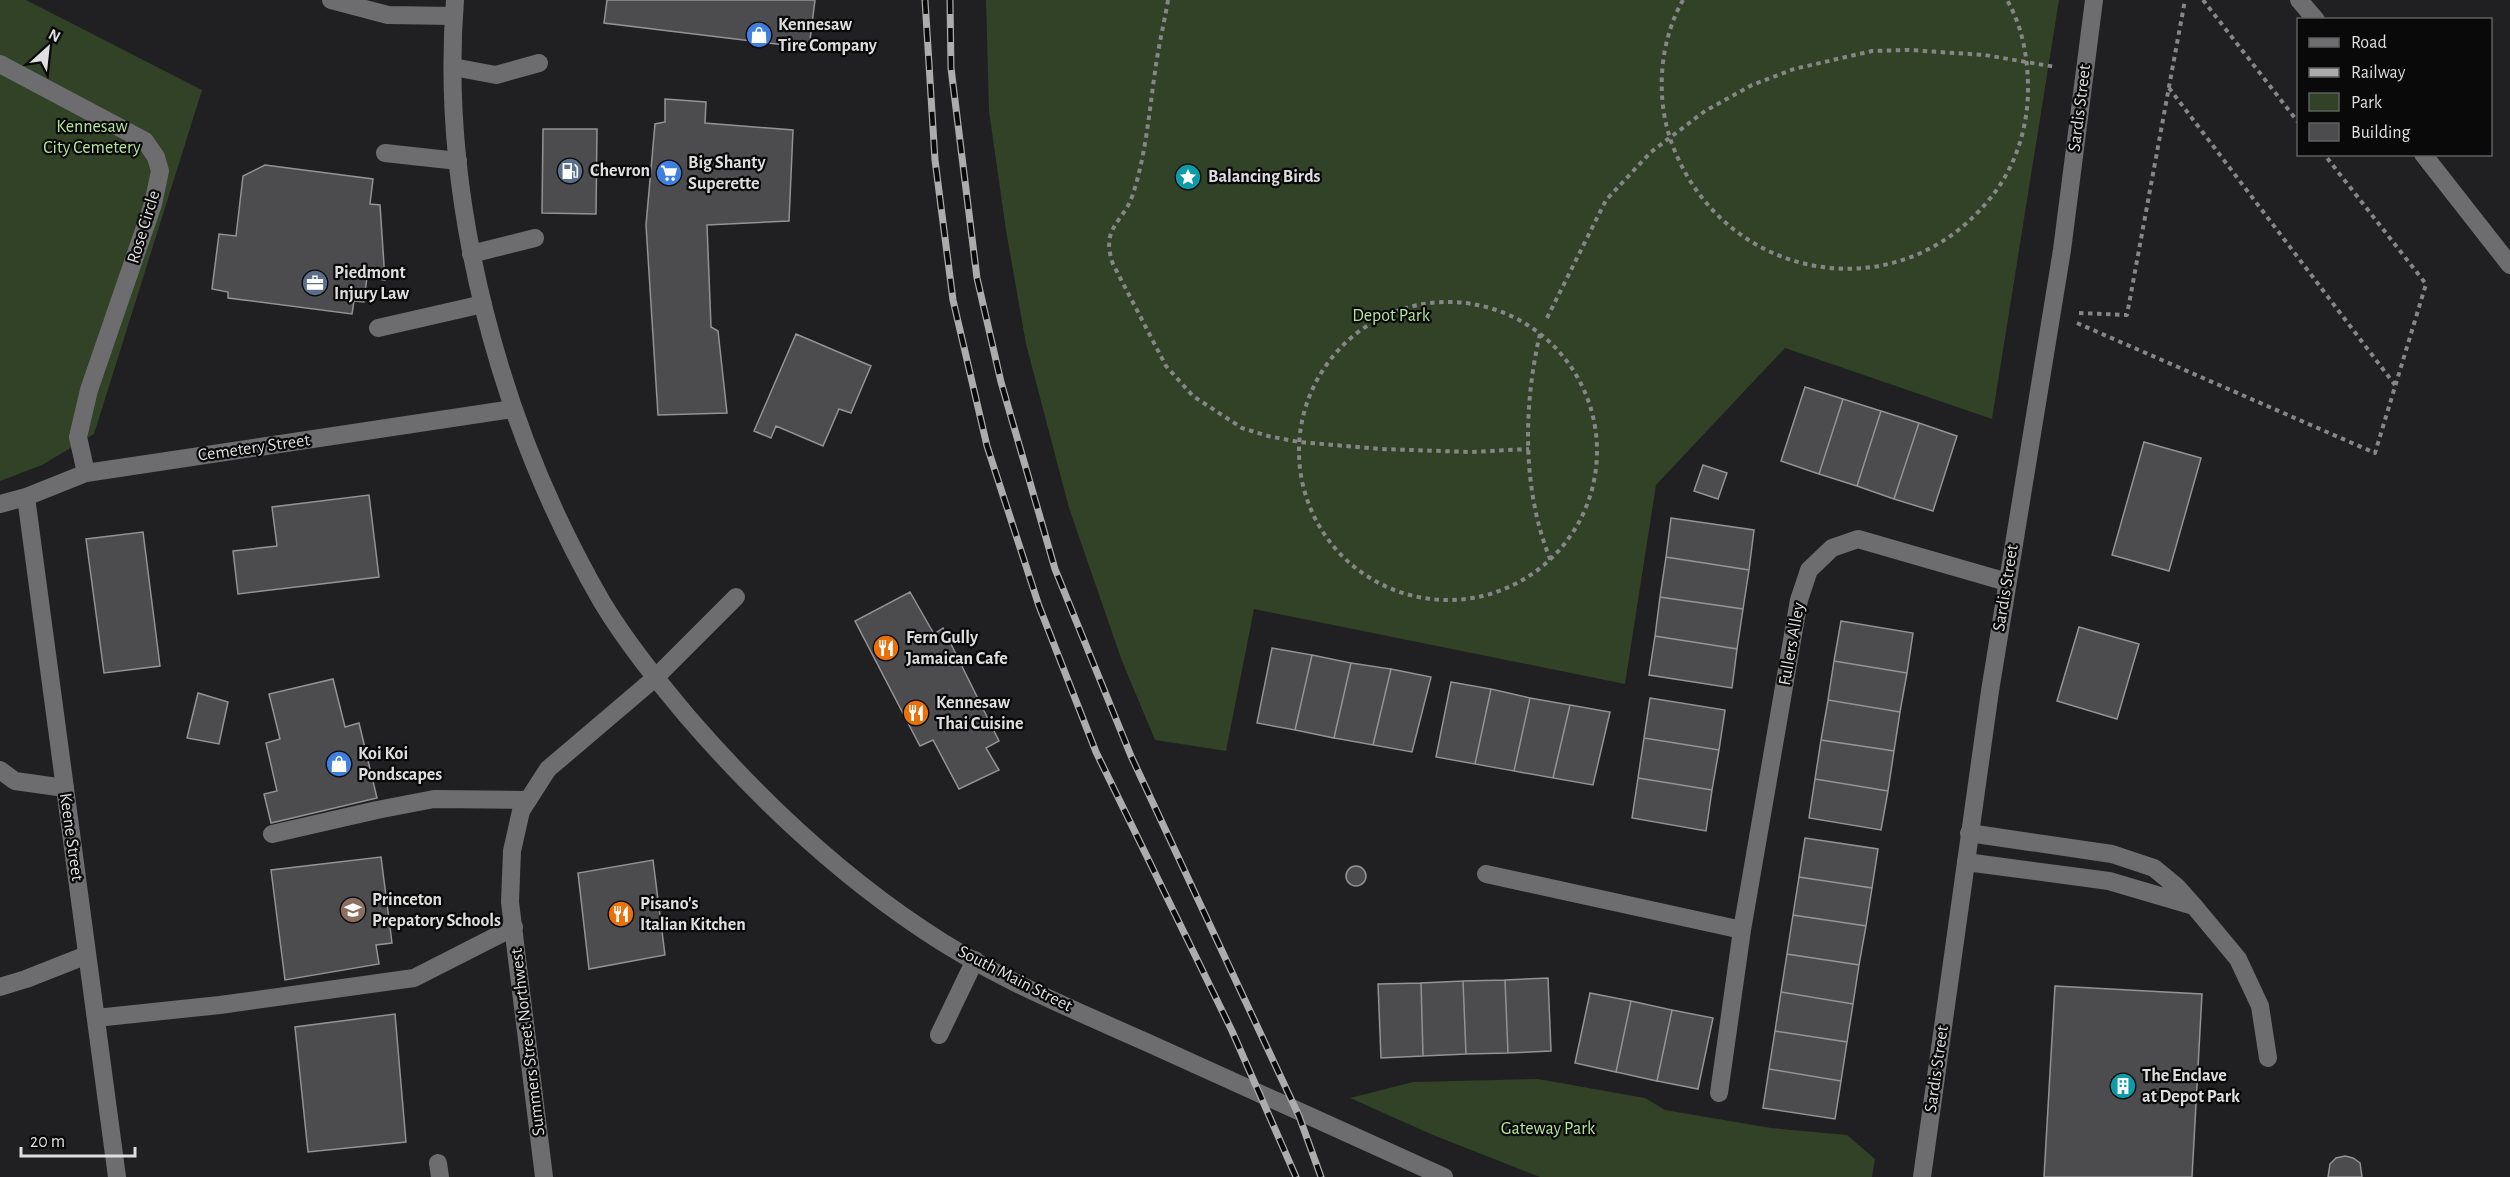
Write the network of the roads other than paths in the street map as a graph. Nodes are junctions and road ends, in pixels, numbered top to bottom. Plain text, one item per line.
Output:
1 (331, 0) edge
2 (2094, 0) edge
3 (2300, 0) edge
4 (454, 8) edge
5 (2314, 18) edge
6 (539, 63) dead end
7 (0, 64) edge
8 (453, 67) junction
9 (385, 153) dead end
10 (2425, 156) edge
11 (458, 161) junction
12 (535, 238) dead end
13 (471, 254) junction
14 (2510, 264) edge
15 (483, 304) junction
16 (378, 328) dead end
17 (513, 409) junction
18 (86, 473) junction
19 (26, 498) junction
20 (0, 504) edge
21 (2007, 582) junction
22 (736, 597) dead end
23 (655, 678) junction
24 (0, 770) edge
25 (65, 788) junction
26 (528, 800) junction
27 (1970, 833) junction
28 (272, 834) dead end
29 (1965, 862) junction
30 (1486, 874) dead end
31 (2194, 906) junction
32 (514, 927) junction
33 (1742, 930) junction
34 (87, 955) junction
35 (975, 960) junction
36 (0, 987) edge
37 (96, 1018) junction
38 (939, 1035) dead end
39 (2268, 1058) dead end
40 (1719, 1094) dead end
41 (117, 1177) edge
42 (544, 1177) edge
43 (1444, 1177) edge
44 (1922, 1177) edge

1 - 4 street
2 - 21 street, Sardis Street
3 - 5 street
4 - 8 street, South Main Street
6 - 8 street
7 - 18 street, Rose Circle
8 - 11 street, South Main Street
9 - 11 street
10 - 14 street
11 - 13 street, South Main Street
12 - 13 street
13 - 15 street, South Main Street
15 - 16 street
15 - 17 street, South Main Street
17 - 18 street, Cemetery Street
17 - 23 street, South Main Street
18 - 19 street, Cemetery Street
19 - 20 street, Cemetery Street
19 - 25 street, Keene Street
21 - 27 street, Sardis Street
21 - 33 street, Fullers Alley
22 - 23 street, Summers Street Northwest
23 - 26 street, Summers Street Northwest
23 - 35 street, South Main Street
24 - 25 street
25 - 34 street, Keene Street
26 - 28 street
26 - 32 street, Summers Street Northwest
27 - 29 street, Sardis Street
27 - 31 street
29 - 31 street
29 - 44 street, Sardis Street
30 - 33 street
31 - 39 street
32 - 37 street
32 - 42 street, Summers Street Northwest
33 - 40 street, Fullers Alley
34 - 36 street
34 - 37 street, Keene Street
35 - 38 street
35 - 43 street, South Main Street
37 - 41 street, Keene Street

